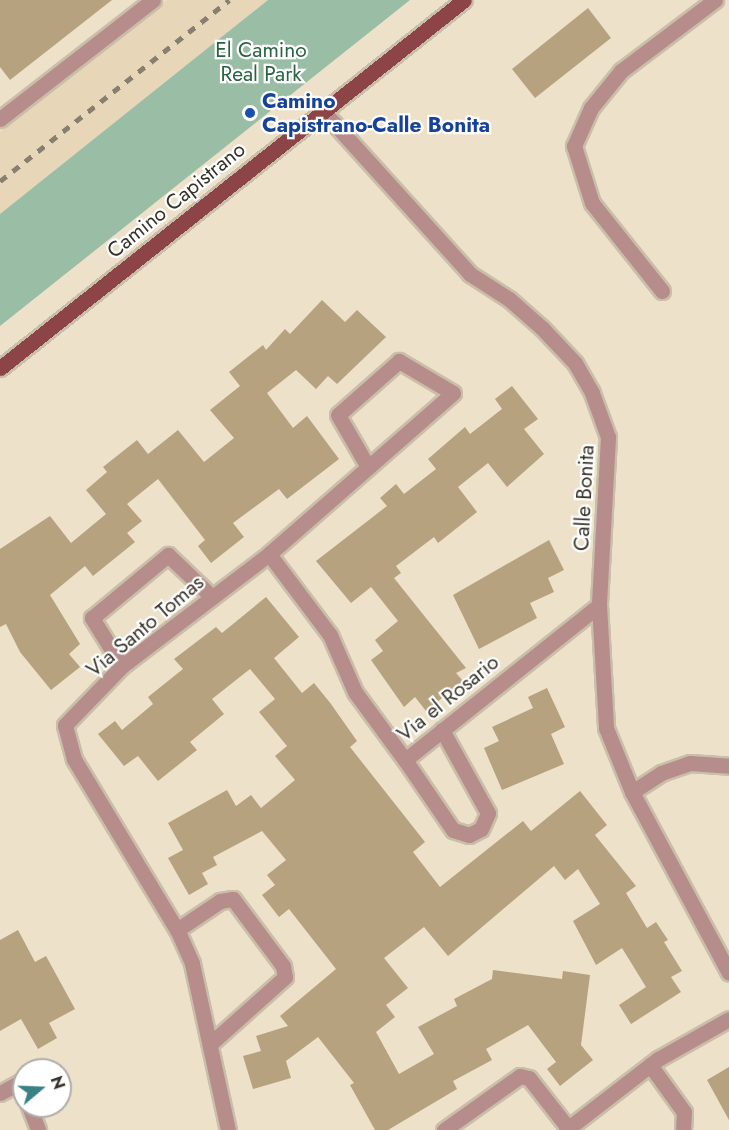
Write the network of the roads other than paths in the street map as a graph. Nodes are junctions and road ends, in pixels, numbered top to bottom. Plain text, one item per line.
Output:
1 (153, 0) edge
2 (464, 0) edge
3 (715, 0) edge
4 (322, 110) junction
5 (1, 116) edge
6 (662, 291) dead end
7 (0, 368) edge
8 (368, 467) junction
9 (269, 554) junction
10 (211, 596) junction
11 (599, 605) junction
12 (122, 666) junction
13 (442, 730) junction
14 (405, 760) junction
15 (729, 766) edge
16 (632, 792) junction
17 (177, 930) junction
18 (729, 974) edge
19 (729, 1019) edge
20 (210, 1044) junction
21 (650, 1065) junction
22 (567, 1129) edge
23 (228, 1130) edge
24 (444, 1130) edge
25 (684, 1130) edge

1 - 5 street
2 - 4 main road, Camino Capistrano
3 - 6 street
4 - 7 main road, Camino Capistrano
4 - 11 street, Calle Bonita
8 - 8 street, Via Santo Tomas
8 - 9 street, Via Santo Tomas
9 - 10 street, Via Santo Tomas
9 - 14 street, Via el Rosario
10 - 12 street, Via Santo Tomas
10 - 12 street
11 - 13 street, Via el Rosario
11 - 16 street, Calle Bonita
12 - 17 street, Via Santo Tomas
13 - 14 street, Via el Rosario
13 - 14 street
15 - 16 street
16 - 18 street, Calle Bonita
17 - 20 street, Via Santo Tomas
17 - 20 street
19 - 21 street
20 - 23 street, Via Santo Tomas
21 - 22 street
21 - 25 street
22 - 24 street

